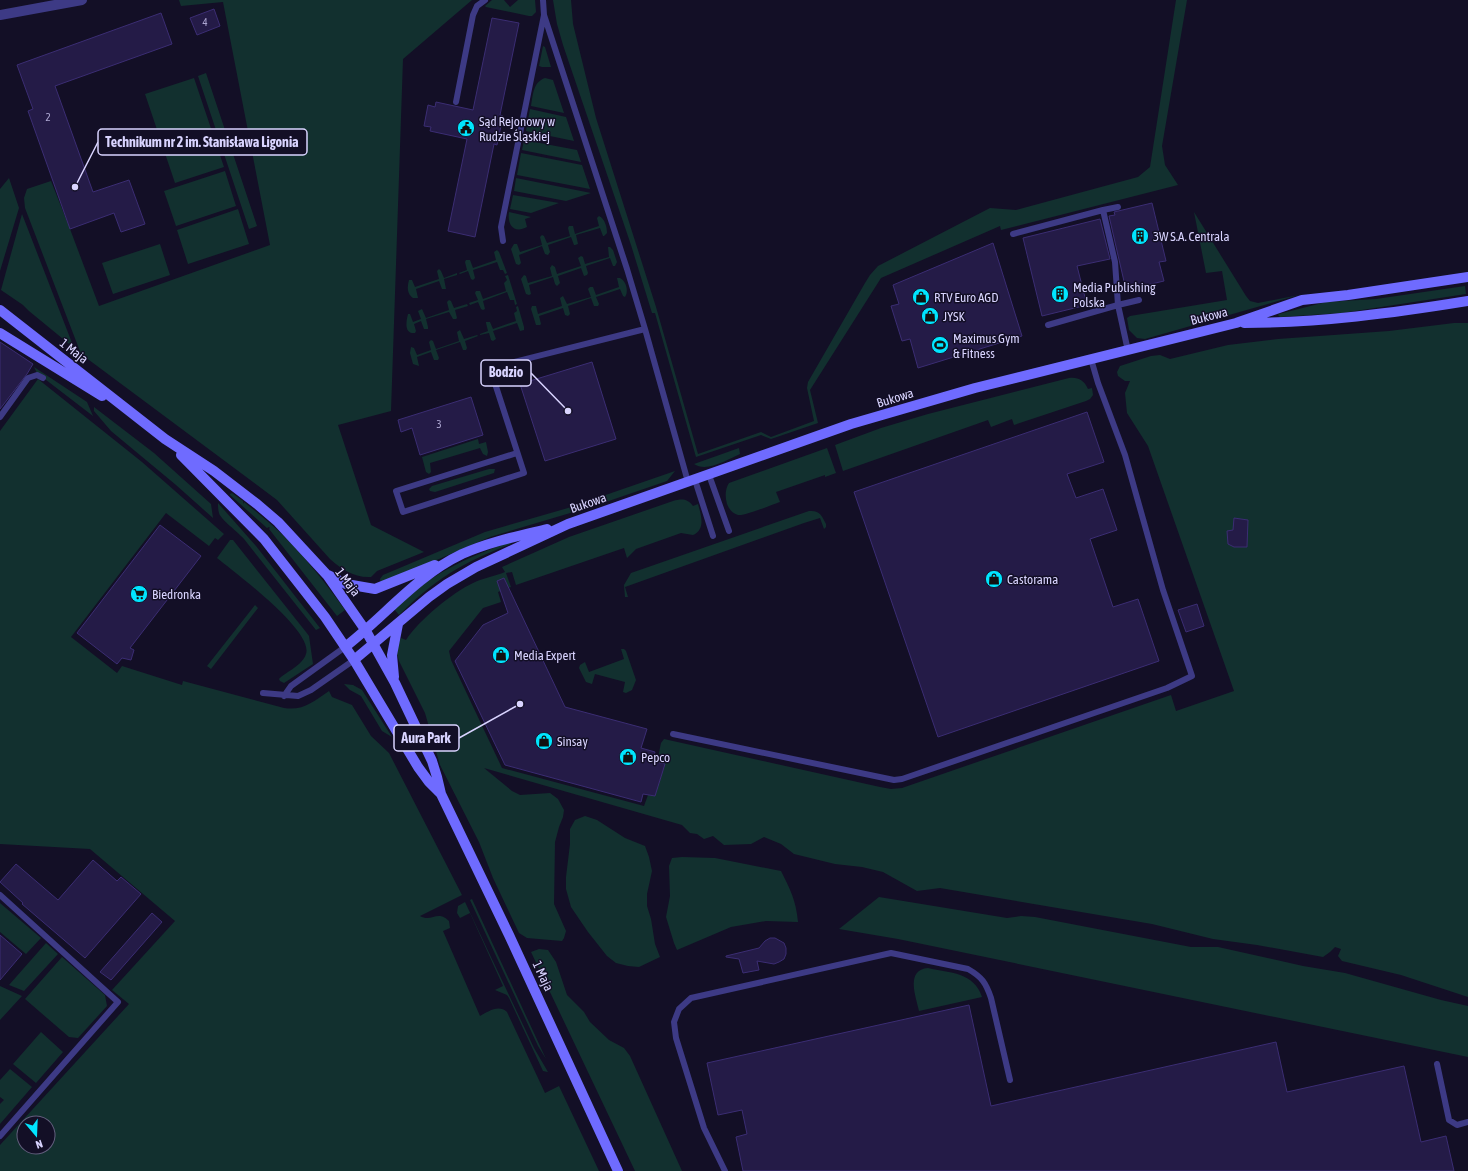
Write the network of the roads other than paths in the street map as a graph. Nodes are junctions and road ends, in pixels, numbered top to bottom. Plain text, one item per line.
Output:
1 (82, 0) edge
2 (485, 0) edge
3 (542, 0) edge
4 (0, 15) edge
5 (544, 15) junction
6 (456, 102) dead end
7 (1118, 207) dead end
8 (1103, 210) junction
9 (1013, 234) dead end
10 (503, 241) dead end
11 (1468, 277) edge
12 (1139, 300) dead end
13 (1468, 301) edge
14 (1118, 305) junction
15 (0, 310) edge
16 (1236, 323) junction
17 (1048, 325) dead end
18 (645, 329) junction
19 (0, 332) edge
20 (1128, 351) junction
21 (1091, 359) junction
22 (43, 378) dead end
23 (132, 413) junction
24 (0, 417) edge
25 (165, 439) junction
26 (517, 453) junction
27 (709, 475) junction
28 (692, 481) junction
29 (568, 524) junction
30 (729, 531) dead end
31 (713, 536) dead end
32 (461, 555) junction
33 (327, 575) junction
34 (398, 624) junction
35 (366, 631) junction
36 (374, 644) junction
37 (345, 647) junction
38 (354, 660) junction
39 (395, 683) junction
40 (263, 693) dead end
41 (284, 696) junction
42 (673, 734) dead end
43 (441, 794) junction
44 (0, 895) edge
45 (1437, 1064) dead end
46 (1010, 1080) dead end
47 (1468, 1122) edge
48 (0, 1136) edge
49 (618, 1171) edge
50 (724, 1171) edge

1 - 4 street
2 - 6 lane
3 - 5 lane
5 - 10 lane
5 - 18 lane
7 - 8 lane
8 - 9 lane
8 - 14 lane
11 - 16 street, Bukowa
12 - 14 lane
13 - 16 street, Bukowa
14 - 17 lane
14 - 20 lane
15 - 23 street, 1 Maja
16 - 20 street, Bukowa
18 - 26 lane
18 - 28 lane
19 - 23 street, 1 Maja
20 - 21 street, Bukowa
21 - 27 street, Bukowa
21 - 42 lane
22 - 24 lane
23 - 25 street, 1 Maja
25 - 33 street, 1 Maja
25 - 37 street, 1 Maja
26 - 26 lane
27 - 28 street, Bukowa
27 - 30 lane
28 - 29 street, Bukowa
28 - 31 lane
29 - 32 street, Bukowa
29 - 34 street, Bukowa
32 - 33 street
32 - 35 street, Bukowa
33 - 35 street, 1 Maja
34 - 36 street, Bukowa
34 - 39 street
35 - 36 street, 1 Maja
35 - 37 street, Bukowa
36 - 38 street, Bukowa
36 - 39 street, 1 Maja
37 - 38 street, 1 Maja
37 - 41 lane
38 - 41 lane
38 - 43 street, 1 Maja
39 - 43 street, 1 Maja
40 - 41 lane
43 - 49 street, 1 Maja
44 - 48 lane
45 - 47 lane
46 - 50 lane

